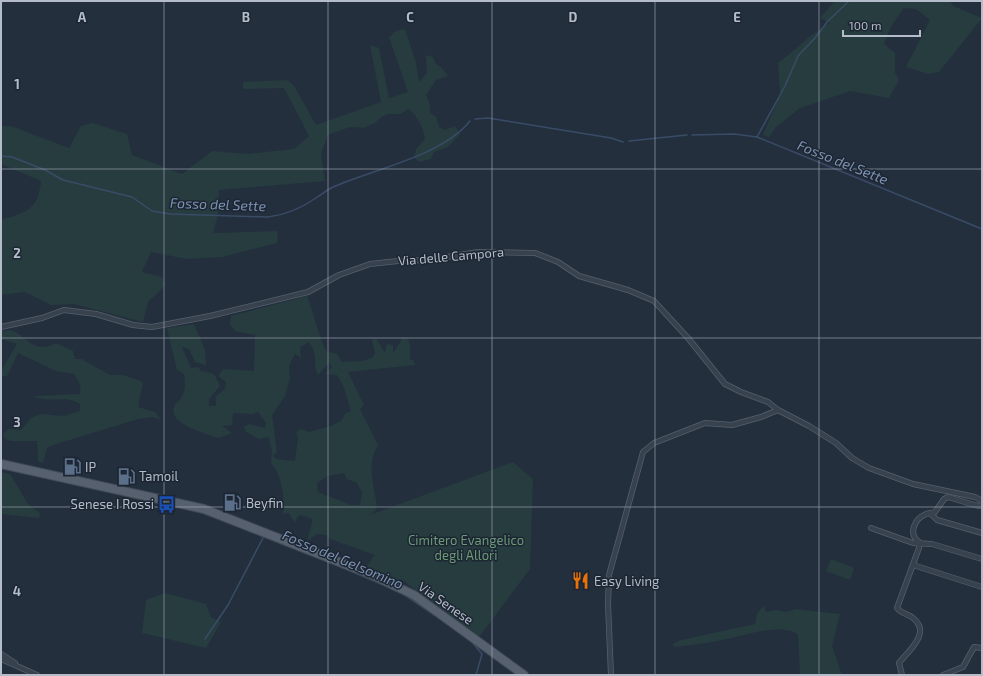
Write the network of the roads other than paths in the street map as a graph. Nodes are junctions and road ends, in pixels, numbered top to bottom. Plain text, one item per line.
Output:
1 (1, 327) edge
2 (778, 410) junction
3 (1, 464) edge
4 (982, 501) edge
5 (982, 505) edge
6 (931, 514) junction
7 (871, 528) dead end
8 (982, 533) edge
9 (919, 542) junction
10 (982, 559) edge
11 (913, 565) junction
12 (982, 587) edge
13 (982, 648) edge
14 (1, 654) edge
15 (1, 659) edge
16 (22, 669) junction
17 (37, 675) edge
18 (524, 675) edge
19 (611, 675) edge
20 (902, 675) edge
21 (944, 675) edge

1 - 2 street, Via delle Campora
2 - 4 street, Via delle Campora
2 - 19 street
3 - 18 main road, Via Senese
5 - 6 street
6 - 8 street
6 - 9 street
7 - 9 street
9 - 10 street
9 - 11 street
11 - 12 street
11 - 20 street
13 - 21 street
14 - 16 street
15 - 16 street
16 - 17 street

